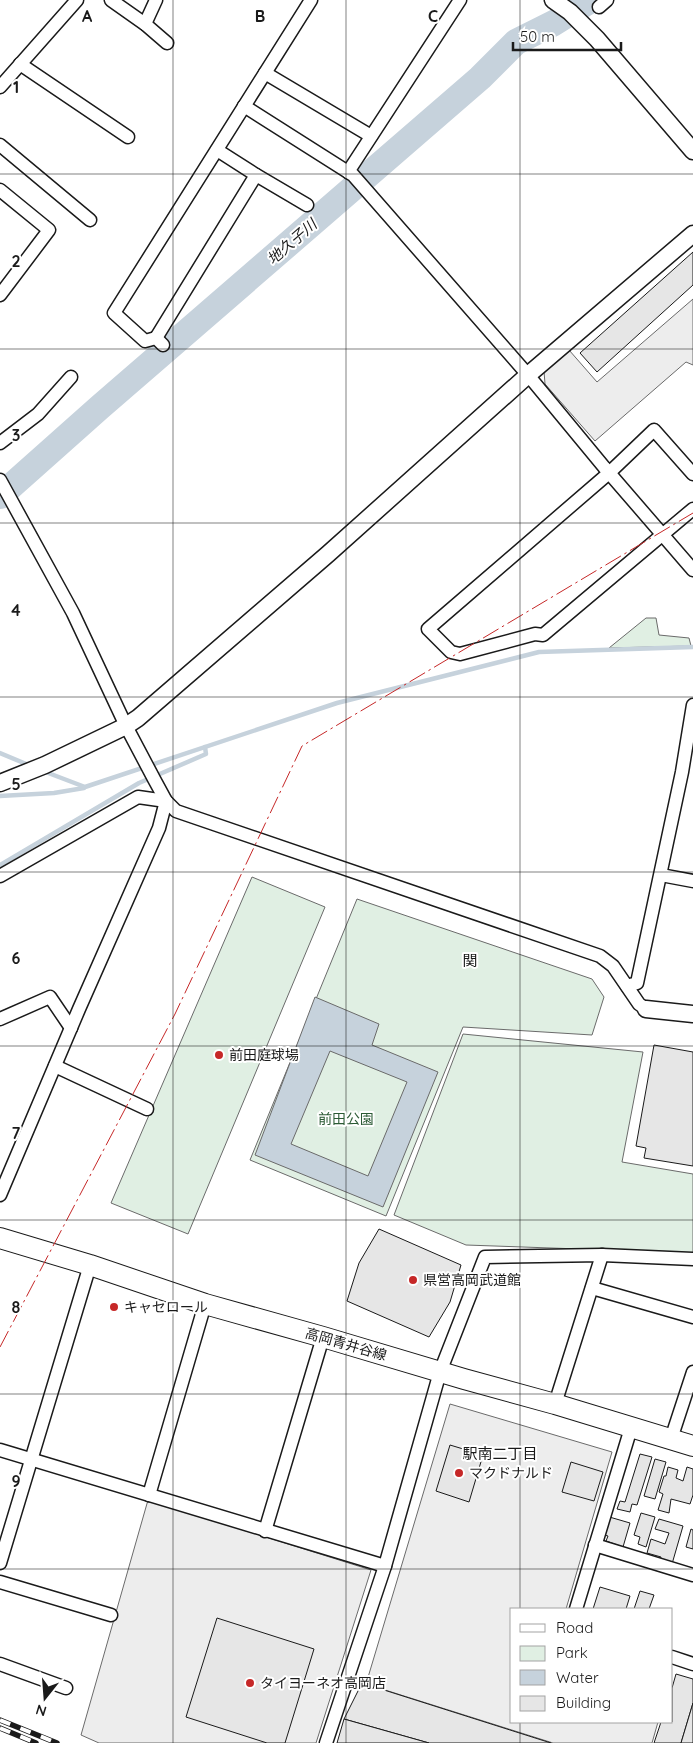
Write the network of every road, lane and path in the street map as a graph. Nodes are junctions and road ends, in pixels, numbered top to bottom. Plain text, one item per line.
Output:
1 (77, 0) edge
2 (110, 0) edge
3 (156, 0) edge
4 (310, 0) edge
5 (460, 0) edge
6 (553, 0) edge
7 (145, 24) junction
8 (166, 43) dead end
9 (20, 64) junction
10 (265, 73) junction
11 (0, 87) edge
12 (244, 106) junction
13 (371, 136) junction
14 (128, 137) dead end
15 (0, 145) edge
16 (217, 150) junction
17 (693, 151) edge
18 (351, 173) junction
19 (256, 175) junction
20 (0, 190) edge
21 (307, 205) dead end
22 (90, 220) dead end
23 (693, 234) edge
24 (0, 296) edge
25 (528, 375) junction
26 (71, 377) dead end
27 (0, 443) edge
28 (609, 473) junction
29 (693, 474) edge
30 (0, 480) edge
31 (693, 509) edge
32 (663, 534) junction
33 (693, 570) edge
34 (693, 705) edge
35 (126, 726) junction
36 (687, 773) edge
37 (0, 783) edge
38 (166, 801) junction
39 (661, 875) junction
40 (0, 876) edge
41 (693, 881) edge
42 (627, 986) junction
43 (646, 1009) joint
44 (693, 1014) edge
45 (0, 1019) edge
46 (71, 1028) junction
47 (55, 1066) junction
48 (147, 1109) dead end
49 (0, 1195) edge
50 (0, 1238) edge
51 (602, 1255) junction
52 (693, 1259) edge
53 (90, 1265) junction
54 (592, 1288) junction
55 (204, 1304) junction
56 (693, 1317) edge
57 (323, 1337) junction
58 (440, 1372) junction
59 (693, 1372) edge
60 (555, 1404) junction
61 (631, 1428) junction
62 (671, 1440) junction
63 (693, 1446) edge
64 (0, 1450) edge
65 (32, 1460) junction
66 (149, 1494) junction
67 (265, 1530) junction
68 (595, 1545) junction
69 (0, 1563) edge
70 (385, 1566) junction
71 (693, 1575) edge
72 (0, 1582) edge
73 (576, 1608) edge
74 (112, 1615) dead end
75 (673, 1657) edge
76 (0, 1664) edge
77 (693, 1664) edge
78 (66, 1688) dead end
79 (326, 1743) edge

1 - 9 street
2 - 7 street
3 - 7 street
4 - 10 street
5 - 13 street
6 - 17 street
7 - 8 street
9 - 11 street
9 - 14 street
10 - 12 street
10 - 13 street
12 - 16 street
12 - 18 street
13 - 18 street
15 - 22 street
16 - 19 street
16 - 19 street
18 - 25 street
19 - 21 street
20 - 24 street
23 - 25 street
25 - 28 street
25 - 35 street
26 - 27 street
28 - 29 street
28 - 32 street
28 - 32 street
30 - 35 street
31 - 32 street
32 - 33 street
34 - 36 street
35 - 37 street
35 - 38 street
36 - 39 street
38 - 40 street
38 - 42 street
38 - 46 street
39 - 41 street
39 - 42 street
42 - 43 street
43 - 44 street
45 - 46 street
46 - 47 street
47 - 48 street
47 - 49 street
50 - 53 main road, 高岡青井谷線
51 - 52 street
51 - 54 street
51 - 58 street
53 - 55 main road, 高岡青井谷線
53 - 65 street
54 - 56 street
54 - 60 street
55 - 57 main road, 高岡青井谷線
55 - 66 street
57 - 58 main road, 高岡青井谷線
57 - 67 street
58 - 60 main road, 高岡青井谷線
58 - 70 street
59 - 62 street
60 - 61 main road, 高岡青井谷線
61 - 62 main road, 高岡青井谷線
61 - 68 street
62 - 63 main road, 高岡青井谷線
64 - 65 street
65 - 66 street
65 - 69 street
66 - 67 street
67 - 70 street
68 - 71 street
68 - 73 street
70 - 79 street
72 - 74 street
75 - 77 street
76 - 78 street

